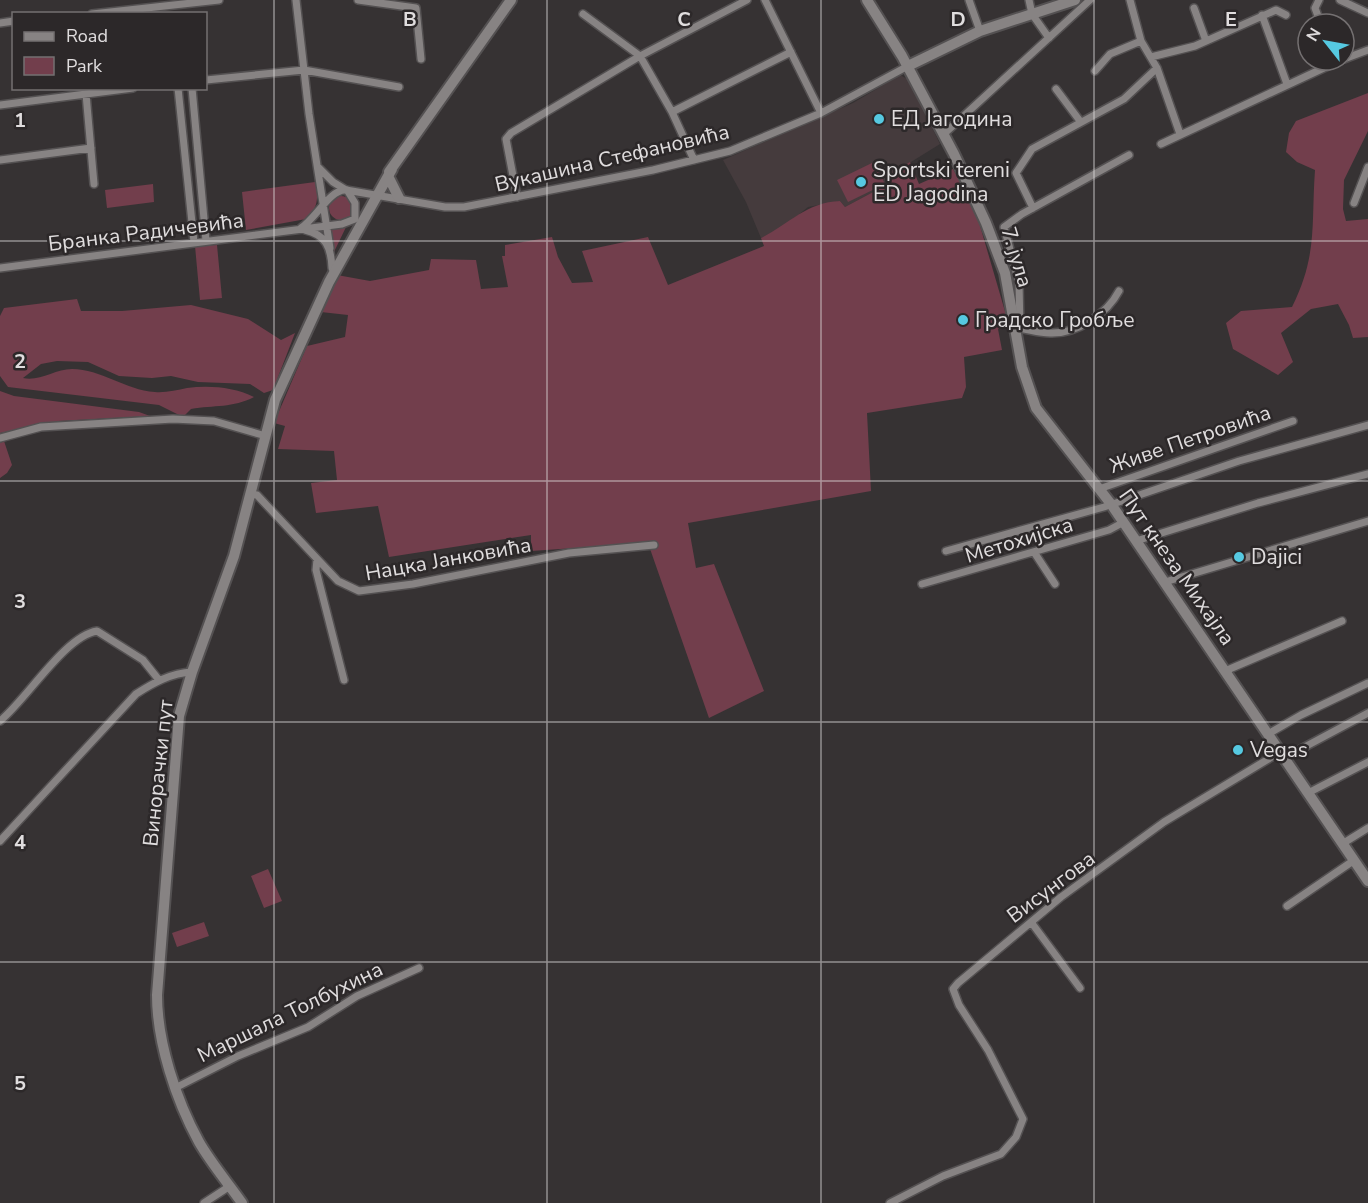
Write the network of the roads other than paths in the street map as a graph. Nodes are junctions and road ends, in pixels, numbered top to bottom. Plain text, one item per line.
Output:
1 (219, 0) edge
2 (296, 0) edge
3 (358, 0) edge
4 (512, 0) edge
5 (747, 0) edge
6 (765, 0) edge
7 (867, 0) edge
8 (969, 0) edge
9 (1029, 0) edge
10 (1075, 0) edge
11 (1090, 0) edge
12 (1130, 0) edge
13 (1340, 0) edge
14 (179, 5) junction
15 (1194, 8) dead end
16 (111, 12) edge
17 (180, 12) edge
18 (1368, 13) edge
19 (583, 14) dead end
20 (1032, 14) junction
21 (1262, 15) junction
22 (1286, 15) dead end
23 (980, 31) junction
24 (1049, 38) junction
25 (1141, 41) junction
26 (1206, 41) junction
27 (791, 52) junction
28 (640, 56) junction
29 (1151, 57) junction
30 (421, 59) dead end
31 (908, 66) junction
32 (1157, 68) junction
33 (304, 70) junction
34 (1095, 71) dead end
35 (1313, 72) edge
36 (207, 80) edge
37 (1287, 84) junction
38 (399, 87) dead end
39 (1056, 88) dead end
40 (117, 90) edge
41 (178, 90) edge
42 (192, 90) edge
43 (86, 94) junction
44 (0, 105) edge
45 (672, 112) junction
46 (821, 113) junction
47 (1080, 121) junction
48 (944, 134) junction
49 (1180, 134) junction
50 (1161, 144) dead end
51 (91, 148) junction
52 (1129, 155) dead end
53 (0, 160) edge
54 (694, 160) junction
55 (1368, 167) edge
56 (319, 168) junction
57 (94, 184) dead end
58 (384, 185) junction
59 (346, 190) junction
60 (517, 197) junction
61 (399, 198) junction
62 (1354, 203) dead end
63 (324, 208) junction
64 (1033, 208) junction
65 (370, 209) junction
66 (355, 219) junction
67 (342, 224) junction
68 (327, 226) junction
69 (299, 230) junction
70 (351, 240) junction
71 (206, 241) junction
72 (194, 242) junction
73 (330, 248) junction
74 (0, 268) edge
75 (332, 268) junction
76 (329, 282) junction
77 (1119, 291) dead end
78 (1017, 328) junction
79 (1036, 408) joint
80 (1293, 421) dead end
81 (1368, 425) edge
82 (266, 436) junction
83 (0, 438) edge
84 (1368, 474) edge
85 (1099, 489) junction
86 (251, 494) junction
87 (1111, 504) junction
88 (1368, 521) edge
89 (1124, 522) junction
90 (1136, 541) junction
91 (654, 545) dead end
92 (946, 551) dead end
93 (1034, 552) junction
94 (317, 559) junction
95 (1165, 582) junction
96 (922, 584) dead end
97 (1055, 584) dead end
98 (1342, 621) dead end
99 (1225, 671) junction
100 (192, 672) junction
101 (159, 680) junction
102 (344, 680) dead end
103 (1368, 682) edge
104 (1368, 713) edge
105 (0, 721) edge
106 (1268, 734) junction
107 (1282, 755) junction
108 (1368, 762) edge
109 (1308, 793) junction
110 (1368, 828) edge
111 (0, 842) edge
112 (1342, 844) junction
113 (1353, 861) junction
114 (1368, 881) edge
115 (1287, 906) dead end
116 (1031, 922) junction
117 (419, 968) dead end
118 (1080, 988) dead end
119 (177, 1087) junction
120 (230, 1186) junction
121 (204, 1203) edge
122 (242, 1203) edge
123 (890, 1203) edge

1 - 14 street
2 - 33 street
3 - 30 street
4 - 58 street
5 - 28 street
6 - 27 street
7 - 31 street, 7. јула
8 - 23 street
9 - 20 street
10 - 20 street
11 - 24 street
12 - 25 street
13 - 18 street
14 - 16 street
14 - 17 street
15 - 26 street
19 - 28 street
20 - 23 street
20 - 24 street
21 - 22 street
21 - 26 street
21 - 37 street
23 - 31 street
24 - 48 street
25 - 29 street
25 - 34 street
26 - 29 street
27 - 45 street
27 - 46 street
28 - 45 street
28 - 60 street
29 - 32 street
31 - 46 street, Вукашина Стефановића
31 - 48 street, 7. јула
32 - 47 street
32 - 49 street
33 - 36 street
33 - 38 street
33 - 56 street
35 - 37 street
37 - 49 street
39 - 47 street
40 - 43 street
41 - 72 street
42 - 71 street
43 - 44 street
43 - 51 street
45 - 54 street
46 - 54 street, Вукашина Стефановића
47 - 64 street
48 - 78 street, 7. јула
49 - 50 street
51 - 53 street
51 - 57 street
52 - 64 street
54 - 60 street, Вукашина Стефановића
55 - 62 street
56 - 59 street
56 - 63 street
58 - 59 street, Вукашина Стефановића
58 - 61 street
58 - 61 street, Вукашина Стефановића
58 - 65 street
58 - 66 street
59 - 63 street
59 - 66 street
60 - 61 street, Вукашина Стефановића
63 - 67 street
63 - 68 street
63 - 69 street
64 - 78 street
65 - 66 street
65 - 70 street
66 - 67 street
66 - 70 street
66 - 75 street
67 - 68 street, Бранка Радичевића
68 - 69 street, Бранка Радичевића
68 - 73 street
69 - 71 street, Бранка Радичевића
69 - 73 street
70 - 76 street
71 - 72 street, Бранка Радичевића
72 - 74 street, Бранка Радичевића
73 - 75 street
75 - 76 street
76 - 82 street, Винорачки пут
77 - 78 street
78 - 79 street, 7. јула
79 - 85 street, Пут кнеза Михајла
80 - 85 street, Живе Петровића
81 - 87 street
82 - 83 street
82 - 86 street, Винорачки пут
84 - 90 street
85 - 87 street, Пут кнеза Михајла
86 - 94 street, Нацка Јанковића
86 - 100 street, Винорачки пут
87 - 89 street, Пут кнеза Михајла
87 - 92 street
88 - 95 street
89 - 90 street, Пут кнеза Михајла
89 - 93 street, Метохијска
90 - 95 street, Пут кнеза Михајла
91 - 94 street, Нацка Јанковића
93 - 96 street, Метохијска
93 - 97 street
94 - 102 street
95 - 99 street, Пут кнеза Михајла
98 - 99 street
99 - 106 street, Пут кнеза Михајла
100 - 101 street
100 - 119 street, Винорачки пут
101 - 105 street
101 - 111 street
103 - 106 street
104 - 107 street, Висунгова
106 - 107 street, Пут кнеза Михајла
107 - 109 street, Пут кнеза Михајла
107 - 116 street, Висунгова
108 - 109 street
109 - 112 street, Пут кнеза Михајла
110 - 112 street
112 - 113 street, Пут кнеза Михајла
113 - 114 street, Пут кнеза Михајла
113 - 115 street
116 - 118 street
116 - 123 street, Висунгова
117 - 119 street, Маршала Толбухина
119 - 120 street, Винорачки пут
120 - 121 street
120 - 122 street, Винорачки пут

